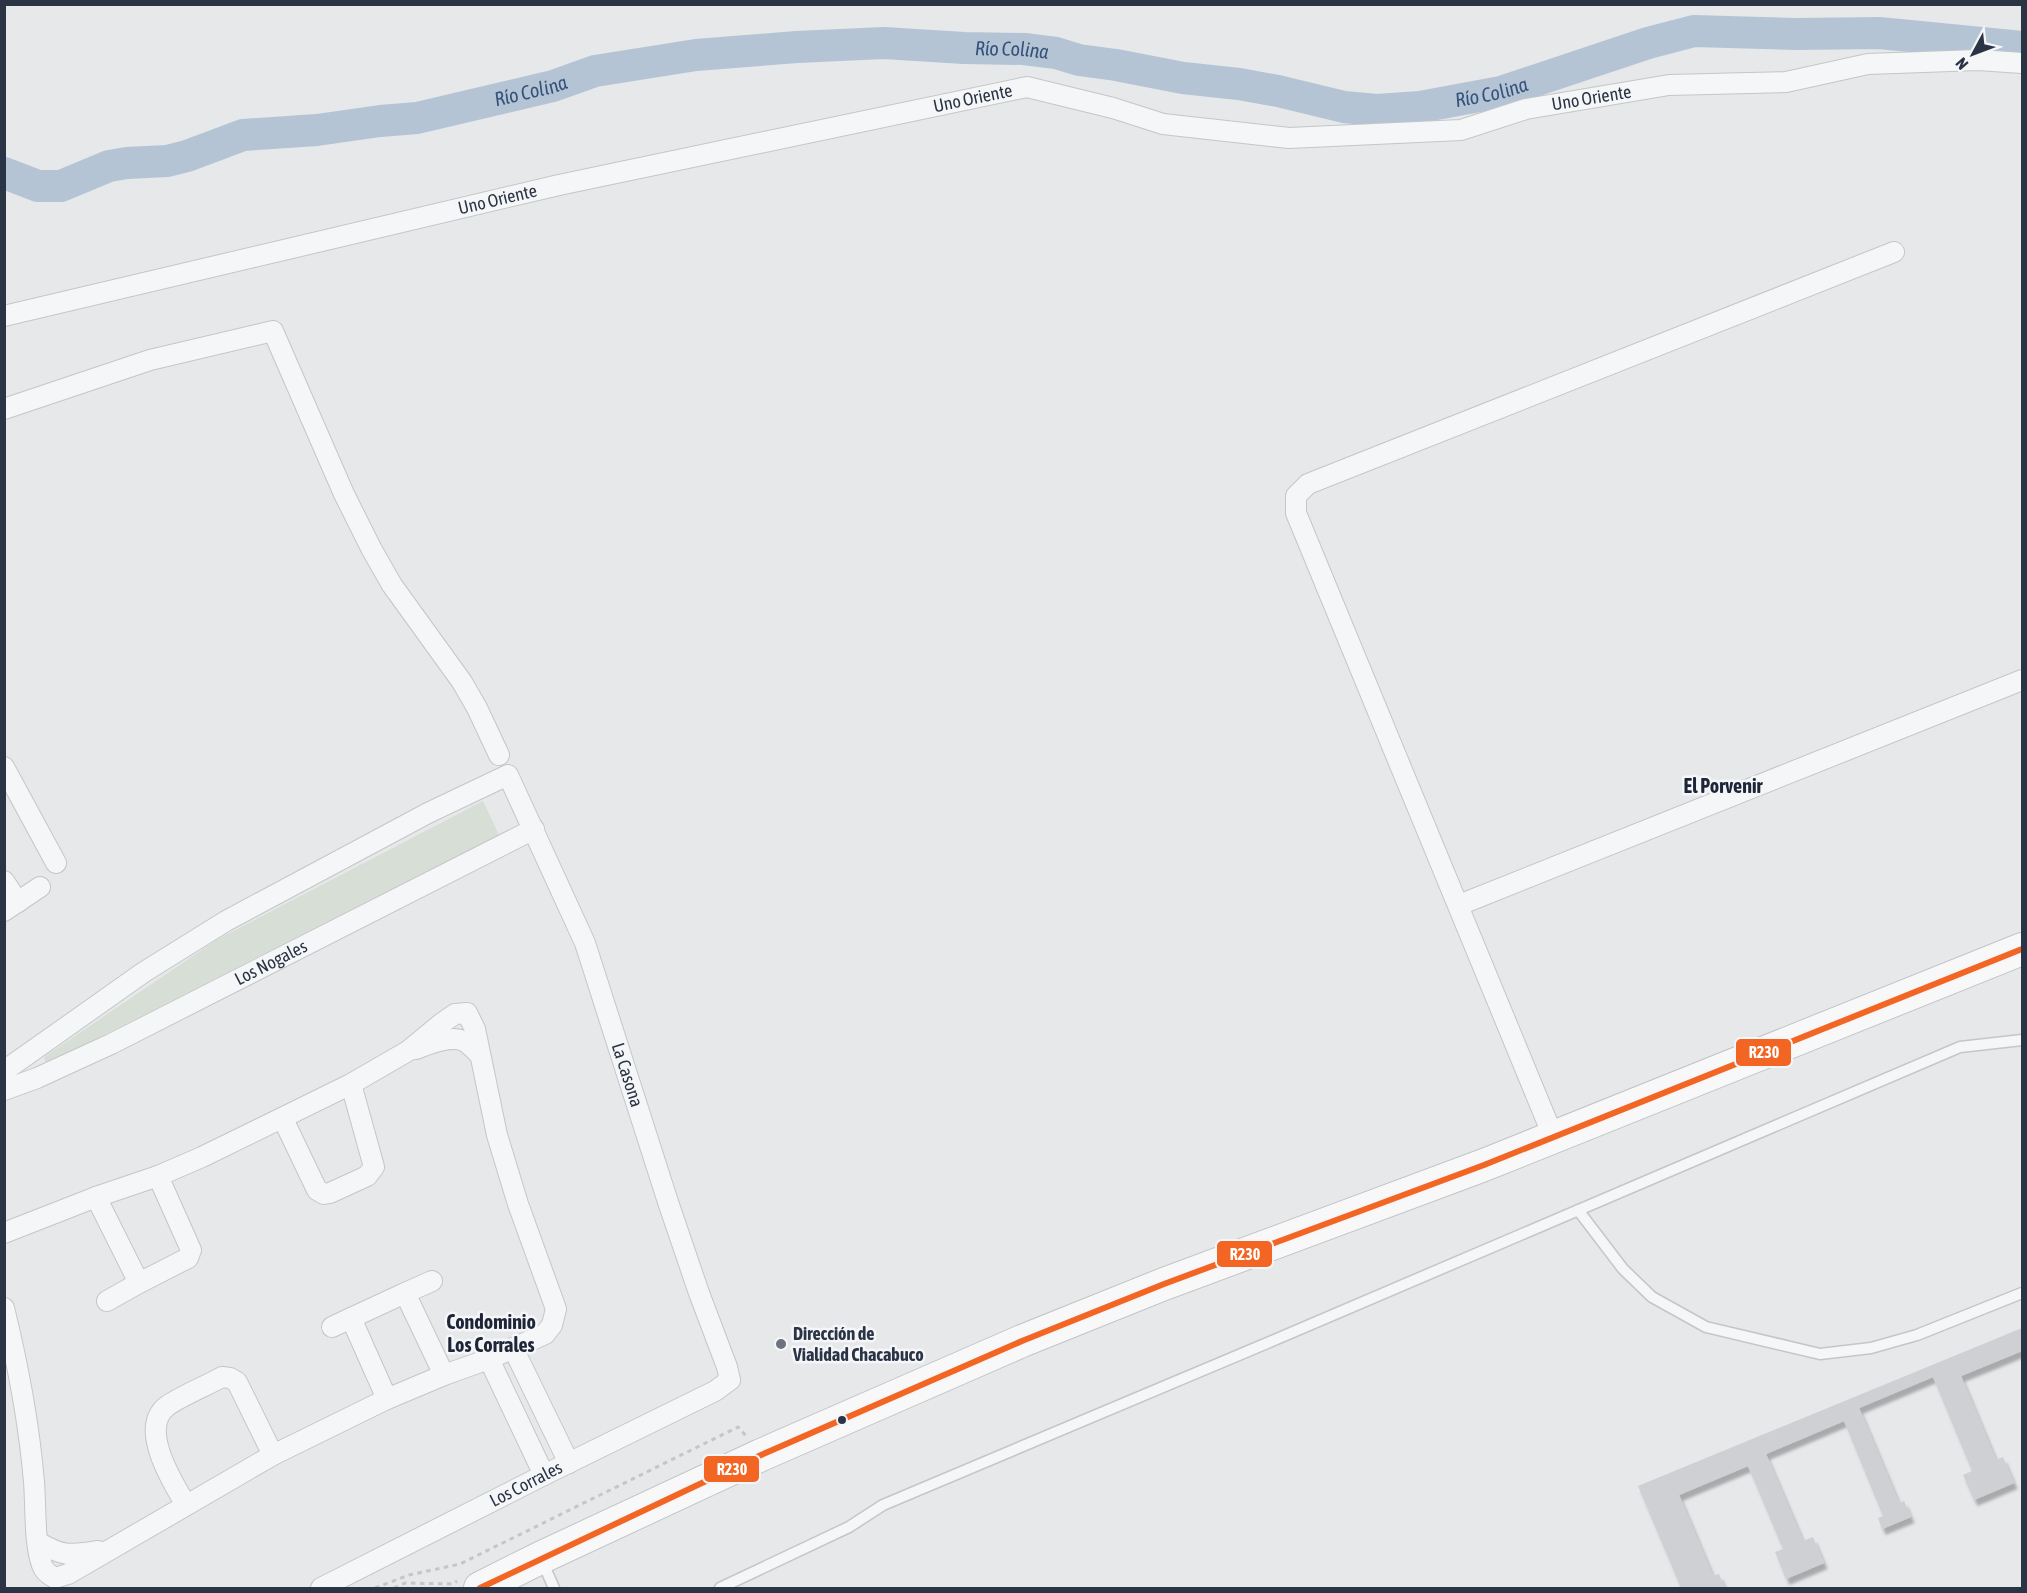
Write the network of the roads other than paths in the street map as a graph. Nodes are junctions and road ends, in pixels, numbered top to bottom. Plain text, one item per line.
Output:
1 (2022, 63) edge
2 (1894, 252) dead end
3 (4, 316) edge
4 (4, 409) edge
5 (2022, 680) edge
6 (499, 755) dead end
7 (4, 767) edge
8 (534, 829) junction
9 (56, 863) dead end
10 (4, 881) edge
11 (40, 887) dead end
12 (1459, 905) junction
13 (11, 906) edge
14 (2022, 949) edge
15 (2022, 1040) edge
16 (408, 1052) junction
17 (479, 1054) junction
18 (4, 1071) edge
19 (351, 1084) junction
20 (4, 1090) edge
21 (283, 1119) junction
22 (1553, 1136) junction
23 (158, 1176) junction
24 (96, 1197) junction
25 (1578, 1210) junction
26 (26, 1226) junction
27 (4, 1233) edge
28 (4, 1248) edge
29 (432, 1281) dead end
30 (139, 1283) junction
31 (405, 1293) junction
32 (2022, 1293) edge
33 (107, 1300) dead end
34 (4, 1308) edge
35 (351, 1318) junction
36 (332, 1327) dead end
37 (513, 1348) junction
38 (489, 1359) junction
39 (444, 1375) junction
40 (730, 1380) joint
41 (387, 1399) junction
42 (273, 1455) junction
43 (569, 1463) junction
44 (544, 1475) junction
45 (186, 1505) junction
46 (540, 1558) junction
47 (321, 1588) edge
48 (480, 1588) edge
49 (554, 1588) edge
50 (720, 1588) edge

1 - 3 street, Uno Oriente
2 - 12 street
4 - 6 street
5 - 12 street
7 - 9 street
8 - 18 street, La Casona
8 - 20 street, Los Nogales
8 - 40 street, La Casona
10 - 13 street
11 - 13 street
12 - 22 street
14 - 22 main road
15 - 25 lane
16 - 17 street
16 - 17 street
16 - 19 street
17 - 37 street
19 - 21 street
19 - 21 street
21 - 23 street
22 - 46 main road
23 - 24 street
23 - 30 street
24 - 26 street
24 - 30 street
25 - 32 lane
25 - 50 lane
26 - 27 street
26 - 28 street
29 - 31 street
30 - 33 street
31 - 35 street
31 - 39 street
34 - 45 street
35 - 36 street
35 - 41 street
37 - 38 street
37 - 43 street
38 - 39 street
38 - 44 street
39 - 41 street
40 - 43 street, Los Corrales
41 - 42 street
42 - 45 street
42 - 45 street
43 - 44 street, Los Corrales
44 - 47 street, Los Corrales
46 - 48 main road
46 - 49 lane

